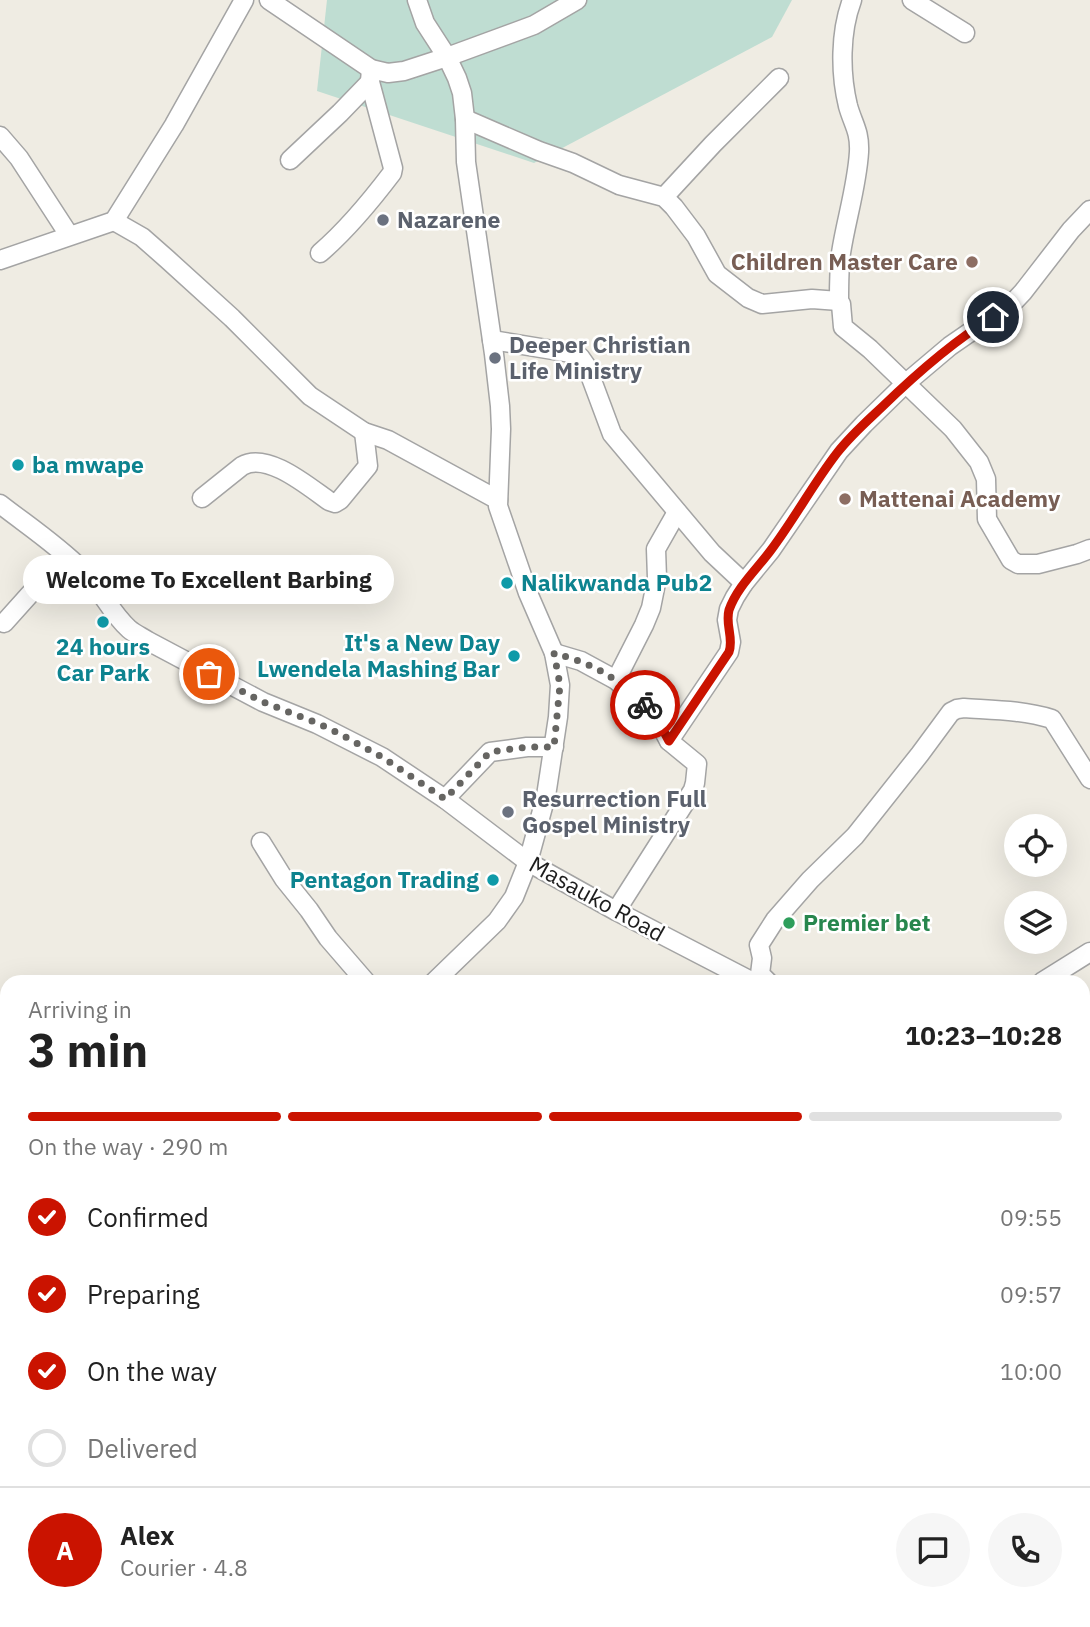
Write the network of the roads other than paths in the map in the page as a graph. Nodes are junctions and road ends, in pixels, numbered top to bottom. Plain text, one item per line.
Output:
1 (244, 0) edge
2 (268, 0) edge
3 (417, 0) edge
4 (577, 0) edge
5 (852, 0) edge
6 (912, 0) edge
7 (965, 33) dead end
8 (447, 57) junction
9 (371, 76) junction
10 (779, 78) dead end
11 (465, 119) junction
12 (0, 135) edge
13 (290, 160) dead end
14 (664, 197) junction
15 (1090, 210) edge
16 (114, 221) junction
17 (69, 235) junction
18 (320, 253) dead end
19 (0, 260) edge
20 (839, 301) junction
21 (492, 340) junction
22 (905, 384) junction
23 (364, 432) junction
24 (202, 498) dead end
25 (498, 500) junction
26 (0, 504) edge
27 (677, 512) junction
28 (1090, 549) edge
29 (65, 555) junction
30 (744, 583) junction
31 (4, 623) dead end
32 (554, 653) junction
33 (616, 680) junction
34 (669, 741) junction
35 (554, 747) junction
36 (1090, 779) edge
37 (445, 799) junction
38 (261, 842) dead end
39 (528, 862) junction
40 (616, 911) junction
41 (1090, 951) edge
42 (360, 975) edge
43 (441, 975) edge
44 (739, 975) edge
45 (761, 975) edge
46 (1053, 975) edge

1 - 16 street
2 - 9 street
3 - 8 street
4 - 8 street
5 - 20 street
6 - 7 street
8 - 9 street
8 - 11 street
9 - 13 street
9 - 18 street
10 - 14 street
11 - 14 street
11 - 21 street
12 - 17 street
14 - 20 street
15 - 22 street
16 - 17 street
16 - 23 street
17 - 19 street
20 - 22 street
21 - 25 street
21 - 27 street
22 - 28 street
22 - 30 street
23 - 24 street
23 - 25 street
25 - 32 street
26 - 29 street, Masauko Road
27 - 30 street
27 - 33 street
29 - 31 street
29 - 37 street, Masauko Road
30 - 34 street
32 - 33 street
32 - 35 street
33 - 34 street
34 - 40 street
35 - 37 street
35 - 39 street
36 - 45 street
37 - 39 street, Masauko Road
38 - 42 street
39 - 40 street, Masauko Road
39 - 43 street
40 - 44 street, Masauko Road
41 - 46 street

